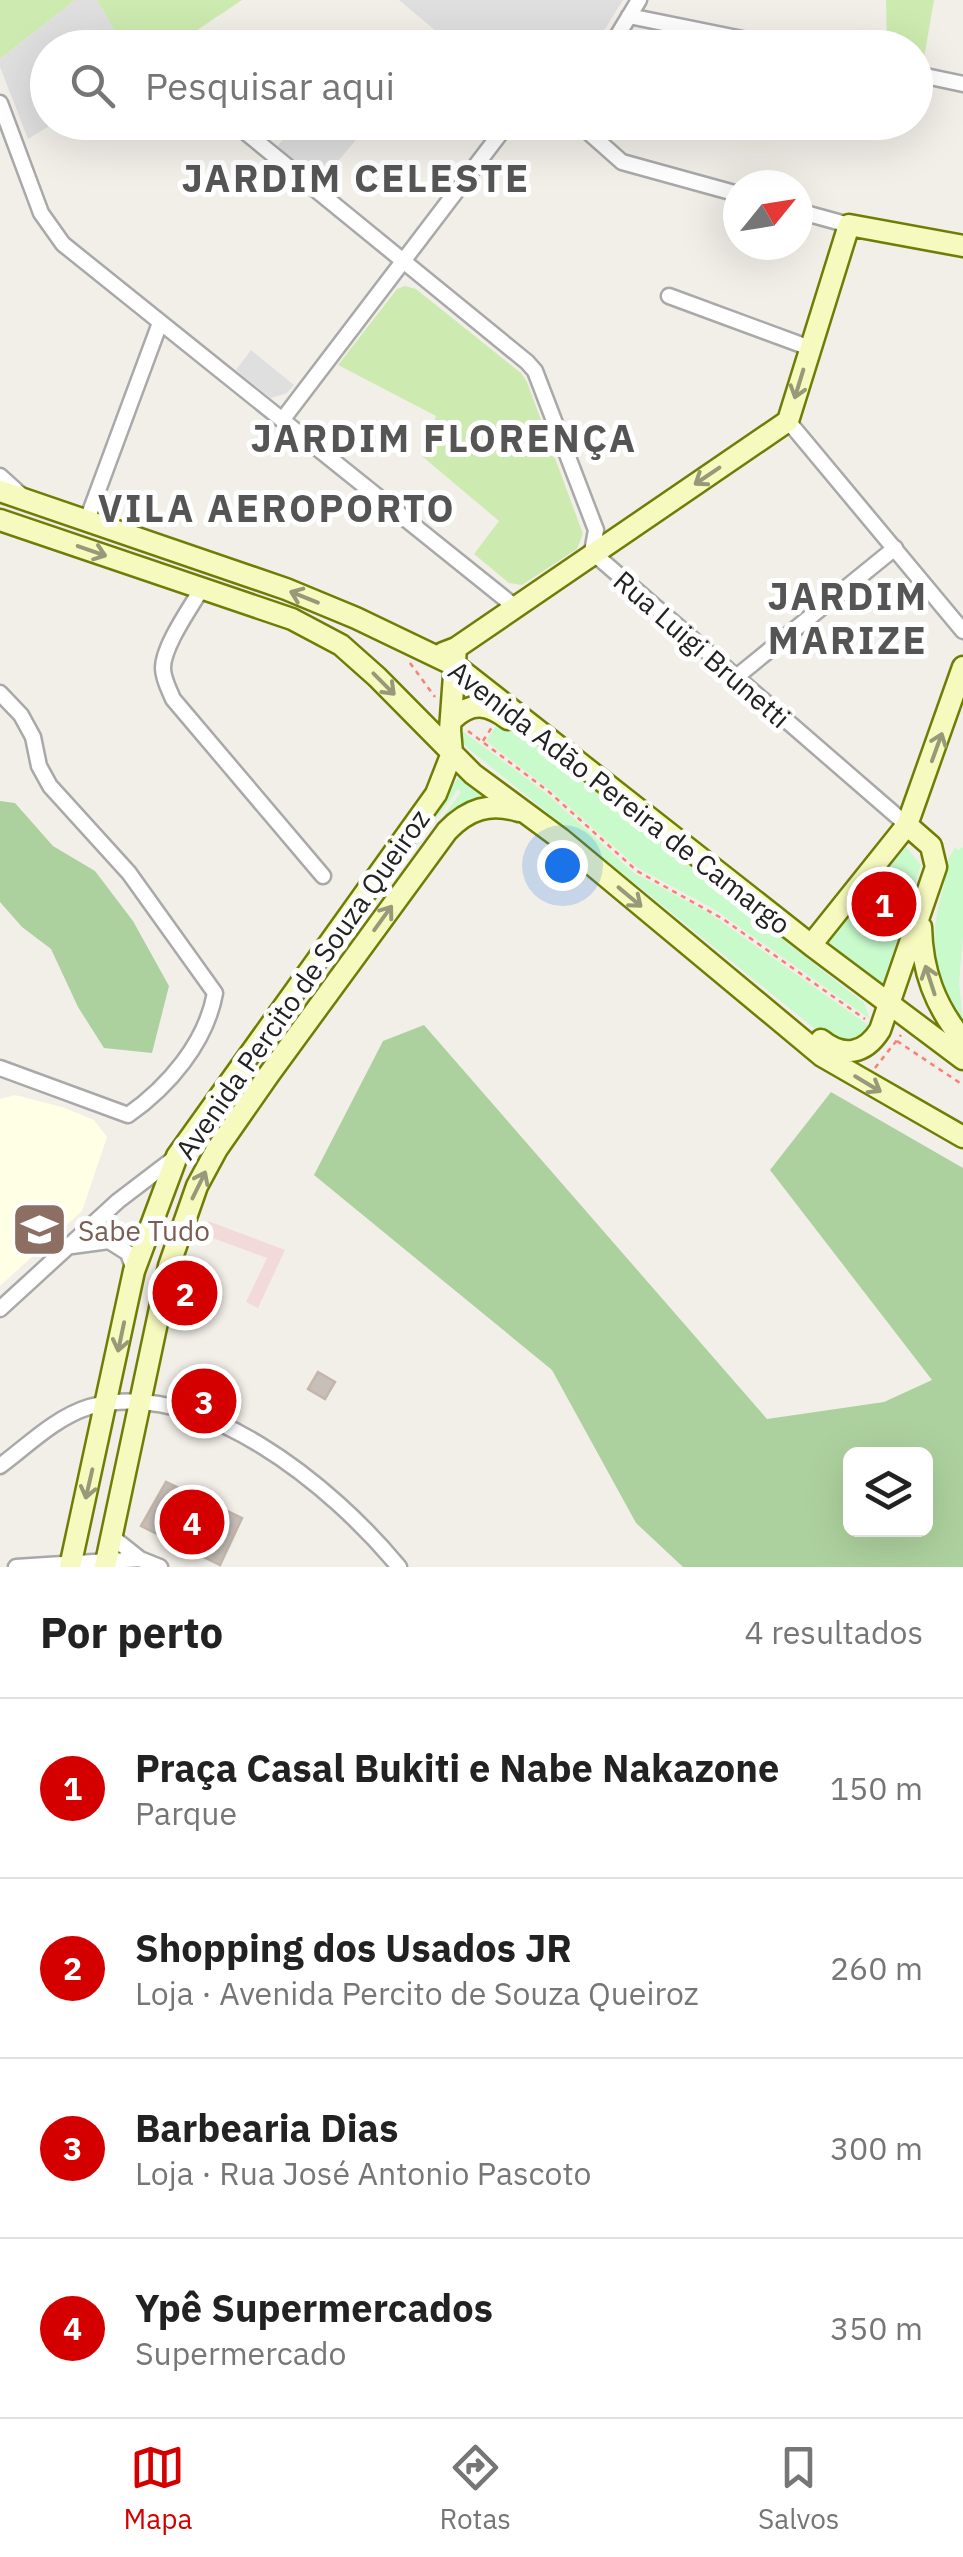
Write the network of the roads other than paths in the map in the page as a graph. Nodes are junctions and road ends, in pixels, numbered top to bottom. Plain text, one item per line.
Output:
1 (639, 0) edge
2 (630, 16) junction
3 (621, 30) edge
4 (698, 30) edge
5 (933, 78) edge
6 (963, 84) edge
7 (0, 104) edge
8 (255, 140) edge
9 (496, 140) edge
10 (597, 140) edge
11 (7, 145) edge
12 (723, 190) edge
13 (813, 214) edge
14 (849, 224) junction
15 (963, 246) edge
16 (405, 262) junction
17 (669, 296) dead end
18 (160, 322) junction
19 (810, 348) junction
20 (283, 419) junction
21 (788, 422) junction
22 (0, 476) edge
23 (0, 491) edge
24 (28, 501) junction
25 (0, 520) edge
26 (86, 520) junction
27 (895, 548) junction
28 (592, 552) junction
29 (202, 588) junction
30 (514, 606) junction
31 (963, 631) edge
32 (456, 657) junction
33 (963, 667) edge
34 (735, 678) junction
35 (0, 693) edge
36 (453, 719) junction
37 (428, 729) junction
38 (452, 753) junction
39 (438, 789) junction
40 (528, 814) junction
41 (906, 826) junction
42 (890, 846) junction
43 (931, 846) junction
44 (323, 876) dead end
45 (921, 911) junction
46 (783, 922) junction
47 (680, 939) junction
48 (811, 945) junction
49 (860, 982) junction
50 (889, 1004) junction
51 (889, 1035) junction
52 (963, 1040) edge
53 (963, 1059) edge
54 (0, 1068) edge
55 (963, 1137) edge
56 (177, 1156) junction
57 (67, 1248) junction
58 (134, 1272) junction
59 (0, 1309) edge
60 (150, 1402) junction
61 (107, 1403) junction
62 (0, 1466) edge
63 (111, 1536) junction
64 (140, 1559) junction
65 (106, 1565) edge
66 (70, 1566) edge
67 (16, 1567) edge
68 (160, 1567) edge
69 (399, 1567) edge

1 - 2 street
2 - 3 street
2 - 4 street
5 - 6 street
7 - 11 street
8 - 16 street, Rua Luigi Brunetti
9 - 16 street
10 - 12 street
11 - 18 street
13 - 14 street
14 - 15 main road
14 - 19 main road
16 - 20 street
16 - 28 street, Rua Luigi Brunetti
17 - 19 street
18 - 20 street
18 - 26 street
19 -> 21 main road
20 - 30 street
21 - 27 street
21 -> 28 main road
22 - 24 street
23 - 24 main road, Avenida Adão Pereira de Camargo
24 - 26 main road, Avenida Adão Pereira de Camargo
25 -> 29 main road
32 -> 26 main road, Avenida Adão Pereira de Camargo
27 - 31 street
27 - 34 street
28 - 30 main road
28 - 34 street, Rua Luigi Brunetti
29 -> 37 main road
29 - 44 street
30 - 32 main road
32 - 36 main road, Avenida Percito de Souza Queiroz
32 - 46 main road, Avenida Adão Pereira de Camargo
41 -> 33 main road
34 - 41 street, Rua Luigi Brunetti
35 - 54 street
36 - 38 main road, Avenida Percito de Souza Queiroz
36 - 46 main road
37 - 38 main road
37 - 39 main road
38 - 39 main road, Avenida Percito de Souza Queiroz
38 - 40 main road
39 - 56 main road, Avenida Percito de Souza Queiroz
40 -> 47 main road
60 -> 40 main road, Avenida Percito de Souza Queiroz
41 - 42 main road
41 - 43 main road, Rua Luigi Brunetti
42 - 43 main road
42 - 48 main road
43 - 45 main road
45 - 50 main road
52 -> 45 main road
46 - 48 main road, Avenida Adão Pereira de Camargo
47 - 51 main road
47 -> 55 main road
48 - 49 main road, Avenida Adão Pereira de Camargo
49 - 50 main road, Avenida Adão Pereira de Camargo
49 - 51 main road
50 - 51 main road
50 - 53 main road, Avenida Adão Pereira de Camargo
56 - 57 street
56 - 58 main road, Avenida Percito de Souza Queiroz
57 - 58 street
57 - 59 street
58 -> 61 main road, Avenida Percito de Souza Queiroz
60 - 61 street
60 - 63 main road, Avenida Percito de Souza Queiroz
60 - 69 street
61 - 62 street
61 -> 66 main road, Avenida Percito de Souza Queiroz
63 - 64 street
63 - 65 main road, Avenida Percito de Souza Queiroz
64 - 65 street
64 - 68 street
65 - 66 street
66 - 67 street

